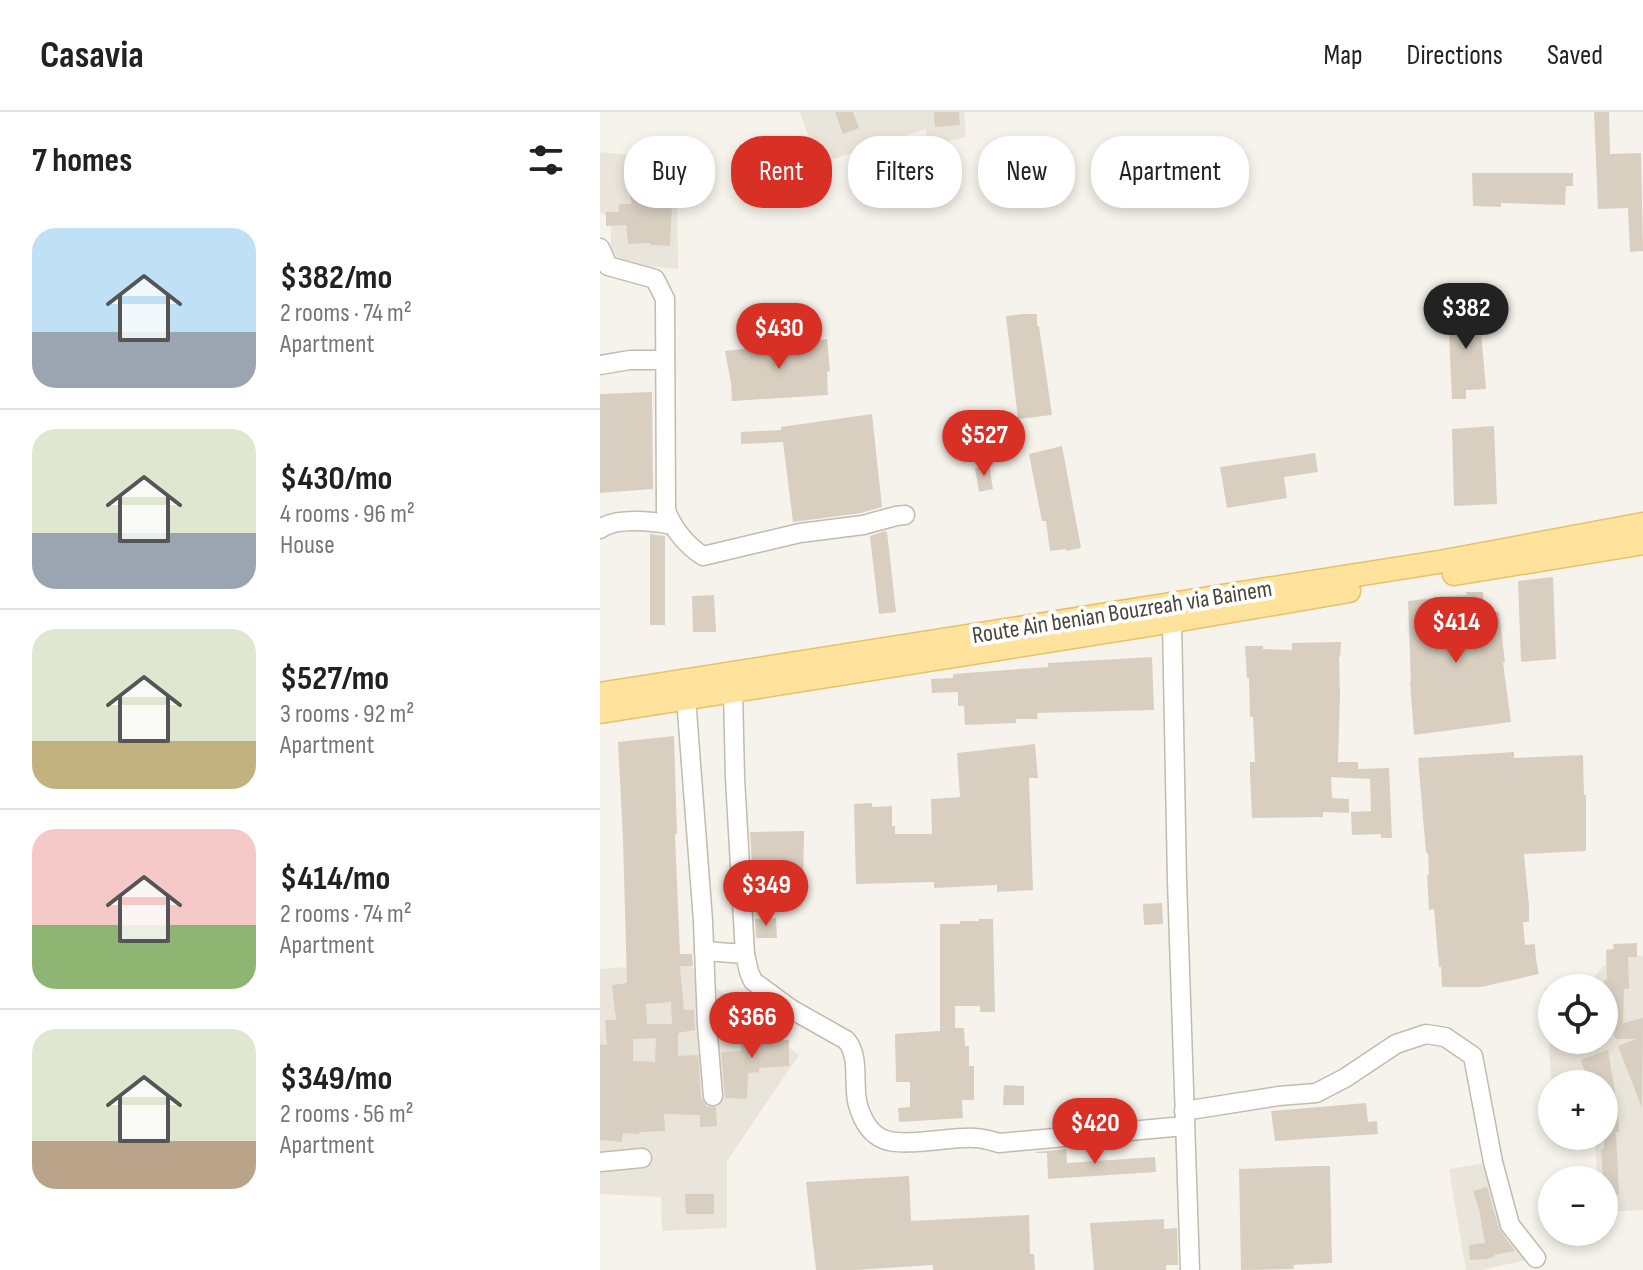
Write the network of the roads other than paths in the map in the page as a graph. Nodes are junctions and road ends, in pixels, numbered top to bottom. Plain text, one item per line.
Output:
1 (600, 248) edge
2 (665, 360) junction
3 (600, 365) edge
4 (905, 515) dead end
5 (1643, 524) edge
6 (672, 525) junction
7 (600, 529) edge
8 (1643, 543) edge
9 (1172, 621) junction
10 (733, 691) junction
11 (600, 694) edge
12 (686, 698) junction
13 (600, 712) edge
14 (704, 951) junction
15 (745, 954) junction
16 (713, 1096) dead end
17 (1184, 1119) junction
18 (642, 1158) dead end
19 (600, 1162) edge
20 (1536, 1258) dead end
21 (1190, 1270) edge

1 - 2 street
2 - 3 street
2 - 6 street
4 - 6 street
5 - 11 main road, Route Ain benian Bouzreah via Bainem
6 - 7 street
8 - 9 main road, Route Ain benian Bouzreah via Bainem
9 - 10 main road, Route Ain benian Bouzreah via Bainem
9 - 17 street
10 - 12 main road, Route Ain benian Bouzreah via Bainem
10 - 15 street
12 - 13 main road, Route Ain benian Bouzreah via Bainem
12 - 14 street
14 - 15 street
14 - 16 street
15 - 17 street
17 - 20 street
17 - 21 street
18 - 19 street

